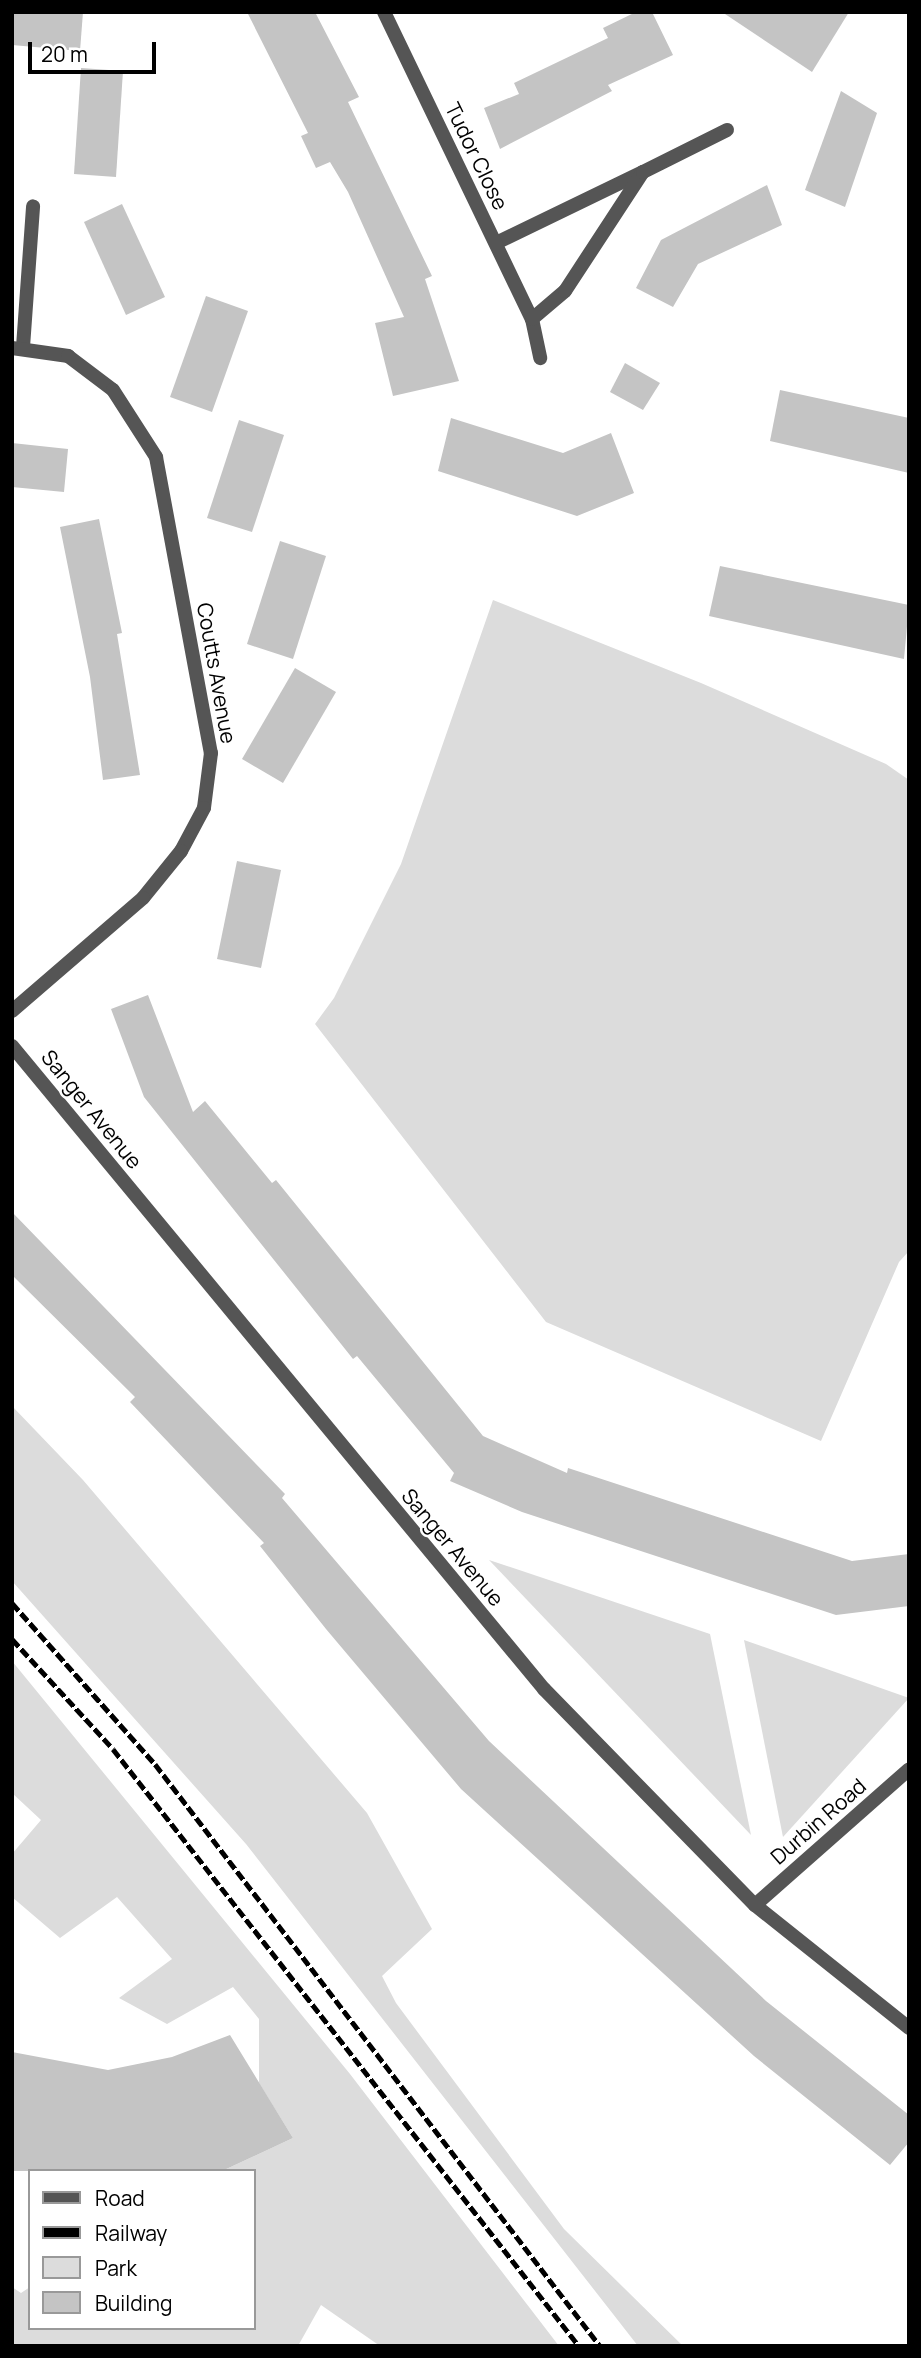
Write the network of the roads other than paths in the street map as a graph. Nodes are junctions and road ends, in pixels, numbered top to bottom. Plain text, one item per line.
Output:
1 (384, 12) edge
2 (727, 130) dead end
3 (643, 172) junction
4 (33, 206) dead end
5 (496, 243) junction
6 (532, 319) junction
7 (18, 348) edge
8 (540, 358) dead end
9 (12, 1012) edge
10 (12, 1046) edge
11 (909, 1769) edge
12 (755, 1905) junction
13 (909, 2028) edge

1 - 5 street, Tudor Close
2 - 3 street
3 - 5 street
3 - 6 street
4 - 7 street
5 - 6 street, Tudor Close
6 - 8 street, Tudor Close
7 - 9 street, Coutts Avenue
10 - 12 street, Sanger Avenue
11 - 12 street, Durbin Road
12 - 13 street, Sanger Avenue

